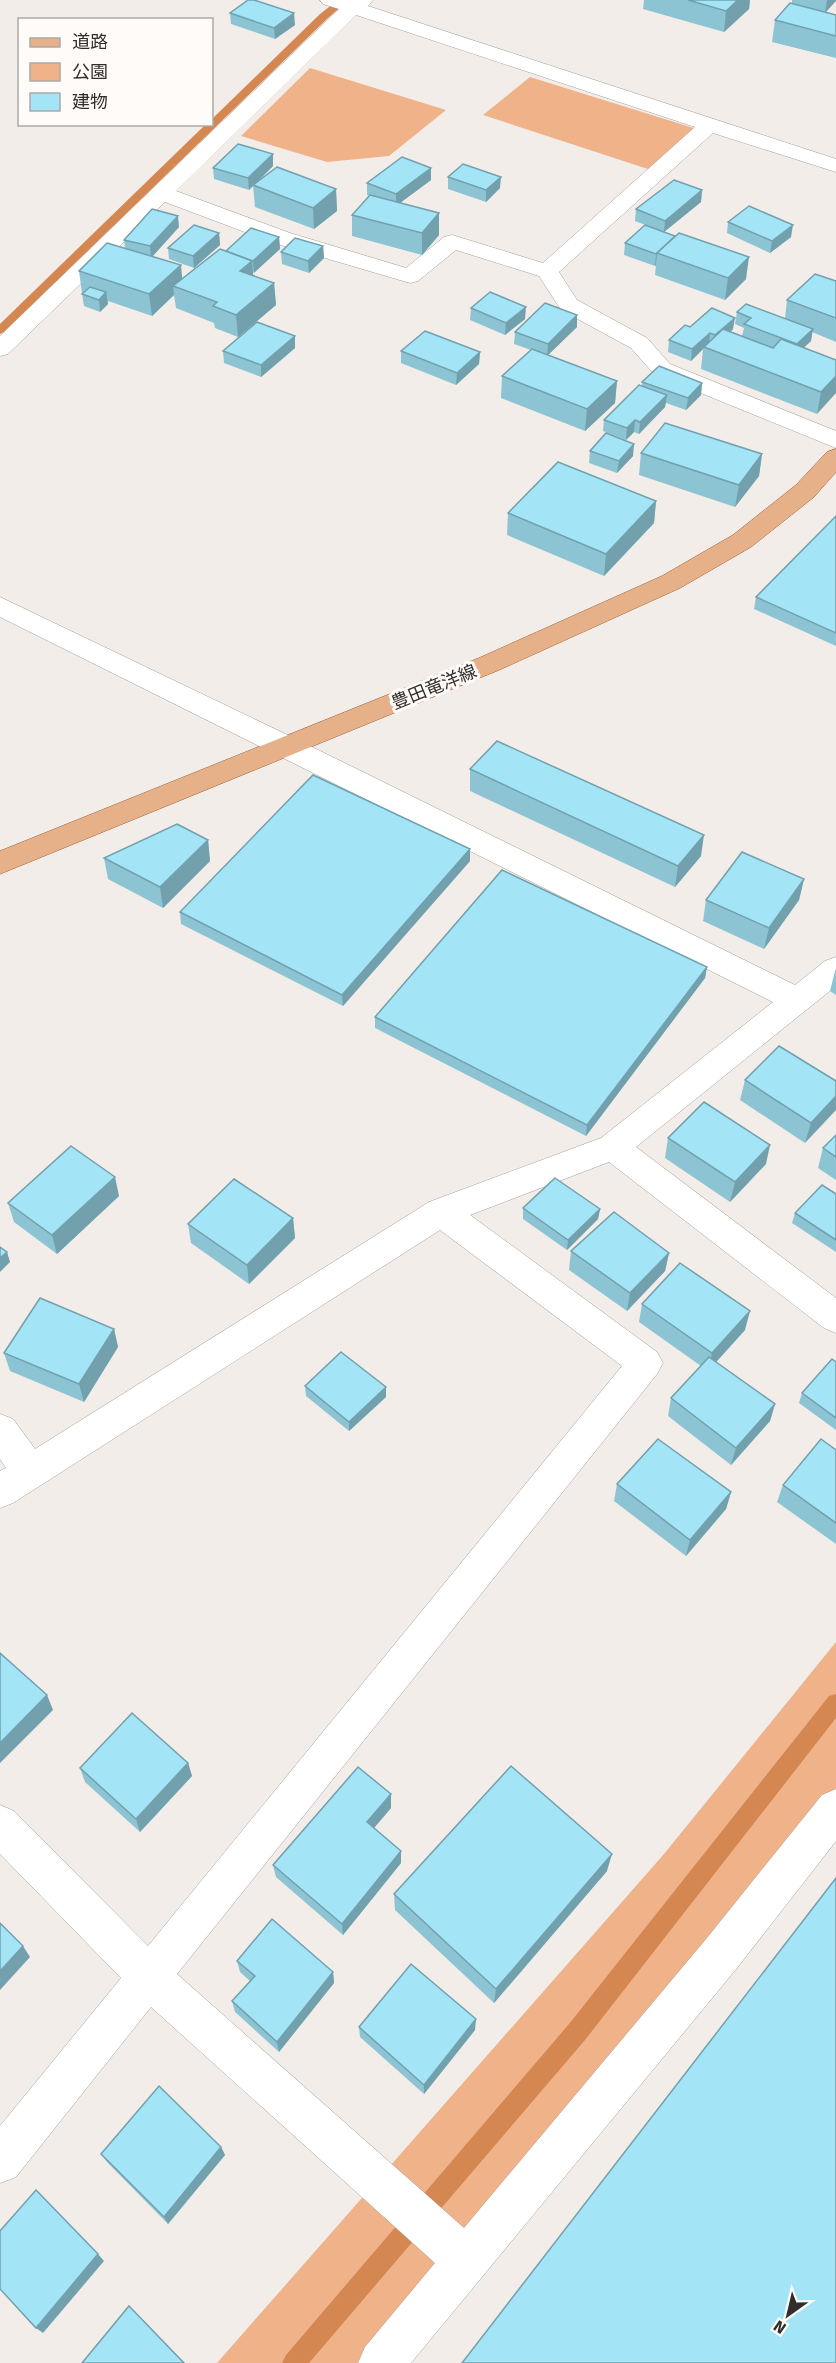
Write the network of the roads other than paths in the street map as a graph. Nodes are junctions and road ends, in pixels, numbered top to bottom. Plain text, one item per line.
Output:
1 (330, 0) edge
2 (358, 4) edge
3 (709, 125) junction
4 (836, 166) edge
5 (162, 193) junction
6 (547, 271) junction
7 (0, 350) edge
8 (836, 440) edge
9 (836, 457) edge
10 (0, 606) edge
11 (288, 747) junction
12 (0, 862) edge
13 (836, 969) edge
14 (797, 1000) junction
15 (613, 1147) junction
16 (441, 1212) junction
17 (836, 1318) edge
18 (0, 1430) edge
19 (30, 1472) junction
20 (0, 1491) edge
21 (836, 1809) edge
22 (0, 1825) edge
23 (149, 1977) junction
24 (0, 2162) edge
25 (465, 2259) junction
26 (381, 2363) edge

1 - 2 street
2 - 3 street
2 - 5 street
3 - 4 street
3 - 6 street
5 - 6 street
5 - 7 street
6 - 8 street
9 - 11 main road, 豊田竜洋線
10 - 11 street
11 - 12 main road, 豊田竜洋線
11 - 14 street
13 - 14 street
14 - 15 street
15 - 16 street
15 - 17 street
16 - 19 street
16 - 23 street
18 - 19 street
19 - 20 street
21 - 25 street
22 - 23 street
23 - 24 street
23 - 25 street
25 - 26 street

